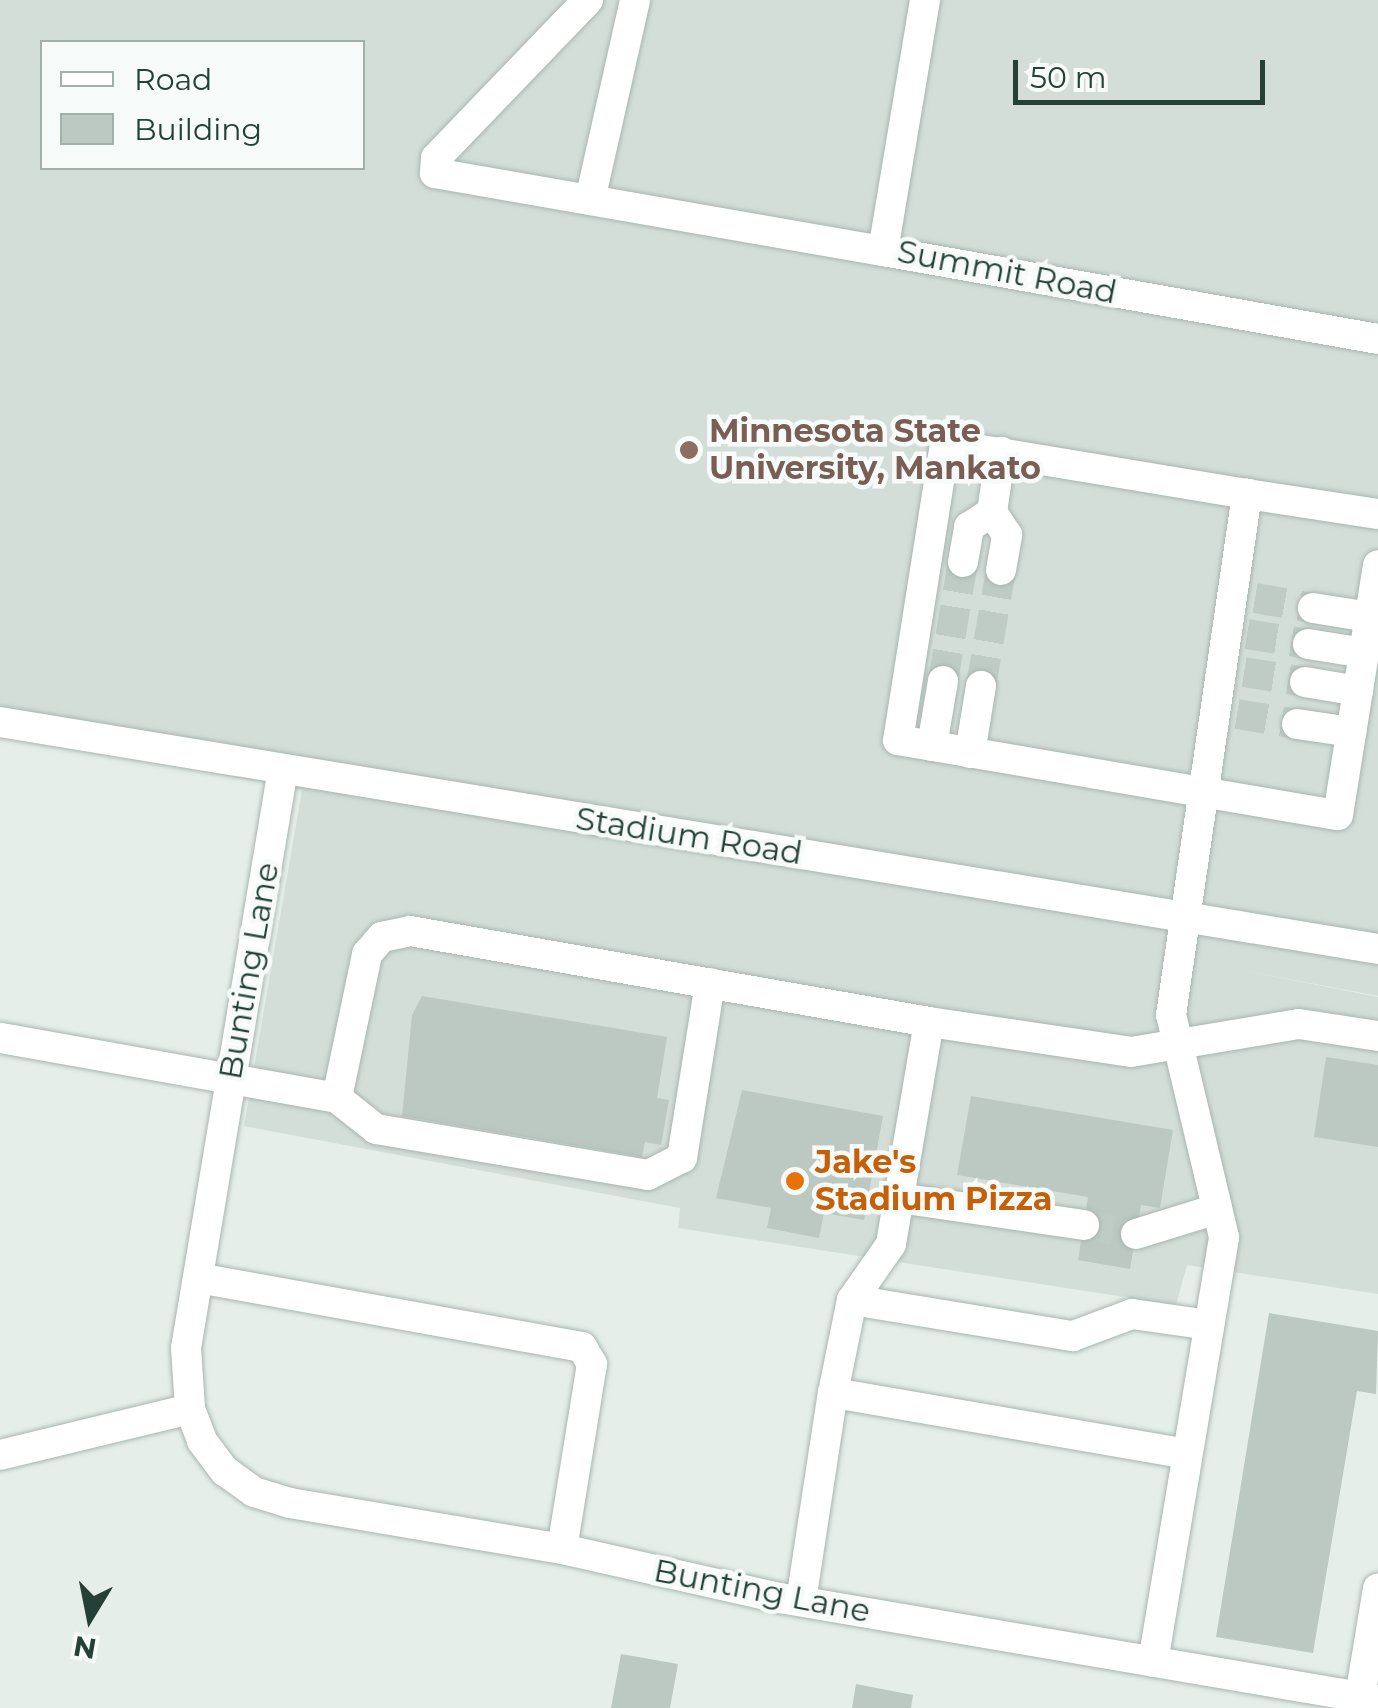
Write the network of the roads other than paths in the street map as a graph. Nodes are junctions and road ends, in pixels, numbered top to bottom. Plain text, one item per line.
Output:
1 (588, 0) edge
2 (635, 0) edge
3 (924, 0) edge
4 (590, 200) junction
5 (882, 251) junction
6 (1378, 338) edge
7 (1001, 452) junction
8 (1247, 494) junction
9 (992, 512) junction
10 (1378, 514) edge
11 (963, 562) tunnel mouth
12 (1378, 565) edge
13 (1001, 570) tunnel mouth
14 (1313, 608) tunnel mouth
15 (1370, 618) junction
16 (1308, 644) tunnel mouth
17 (1364, 653) junction
18 (943, 680) tunnel mouth
19 (1305, 682) tunnel mouth
20 (981, 686) tunnel mouth
21 (1358, 691) junction
22 (0, 722) edge
23 (1297, 724) tunnel mouth
24 (1352, 732) junction
25 (932, 746) junction
26 (970, 753) junction
27 (283, 769) junction
28 (1201, 795) junction
29 (1182, 916) junction
30 (1378, 949) edge
31 (710, 983) junction
32 (930, 1022) junction
33 (1378, 1036) edge
34 (0, 1038) edge
35 (1179, 1046) junction
36 (230, 1078) junction
37 (337, 1098) junction
38 (899, 1198) junction
39 (1217, 1208) junction
40 (1084, 1225) tunnel mouth
41 (1136, 1234) tunnel mouth
42 (198, 1278) junction
43 (852, 1300) junction
44 (1210, 1324) junction
45 (833, 1393) junction
46 (190, 1409) junction
47 (1188, 1454) junction
48 (0, 1456) edge
49 (562, 1549) junction
50 (1378, 1588) edge
51 (801, 1601) junction
52 (1153, 1662) junction
53 (1369, 1698) edge

1 - 4 street
2 - 4 street
3 - 5 street, Summit Road
4 - 5 street
5 - 6 street, Summit Road
7 - 8 street
7 - 9 street
7 - 25 street
8 - 10 street
8 - 28 street
9 - 11 street
9 - 13 street
12 - 15 street
14 - 15 street
15 - 17 street
16 - 17 street
17 - 21 street
18 - 25 street
19 - 21 street
20 - 26 street
21 - 24 street
22 - 27 street, Stadium Road
23 - 24 street
24 - 28 street
25 - 26 street
26 - 28 street
27 - 29 street, Stadium Road
27 - 36 street, Bunting Lane
28 - 29 street
29 - 30 street, Stadium Road
29 - 35 street
31 - 32 street
31 - 37 street
31 - 37 street
32 - 35 street
32 - 38 street
33 - 35 street
34 - 36 street
35 - 39 street
36 - 37 street
36 - 42 street, Bunting Lane
38 - 40 street
38 - 43 street
39 - 41 street
39 - 44 street
42 - 46 street, Bunting Lane
42 - 49 street
43 - 44 street
43 - 45 street
44 - 47 street
45 - 47 street
45 - 51 street
46 - 48 street
46 - 49 street, Bunting Lane
47 - 52 street
49 - 51 street, Bunting Lane
50 - 53 street
51 - 52 street, Bunting Lane
52 - 53 street, Bunting Lane

